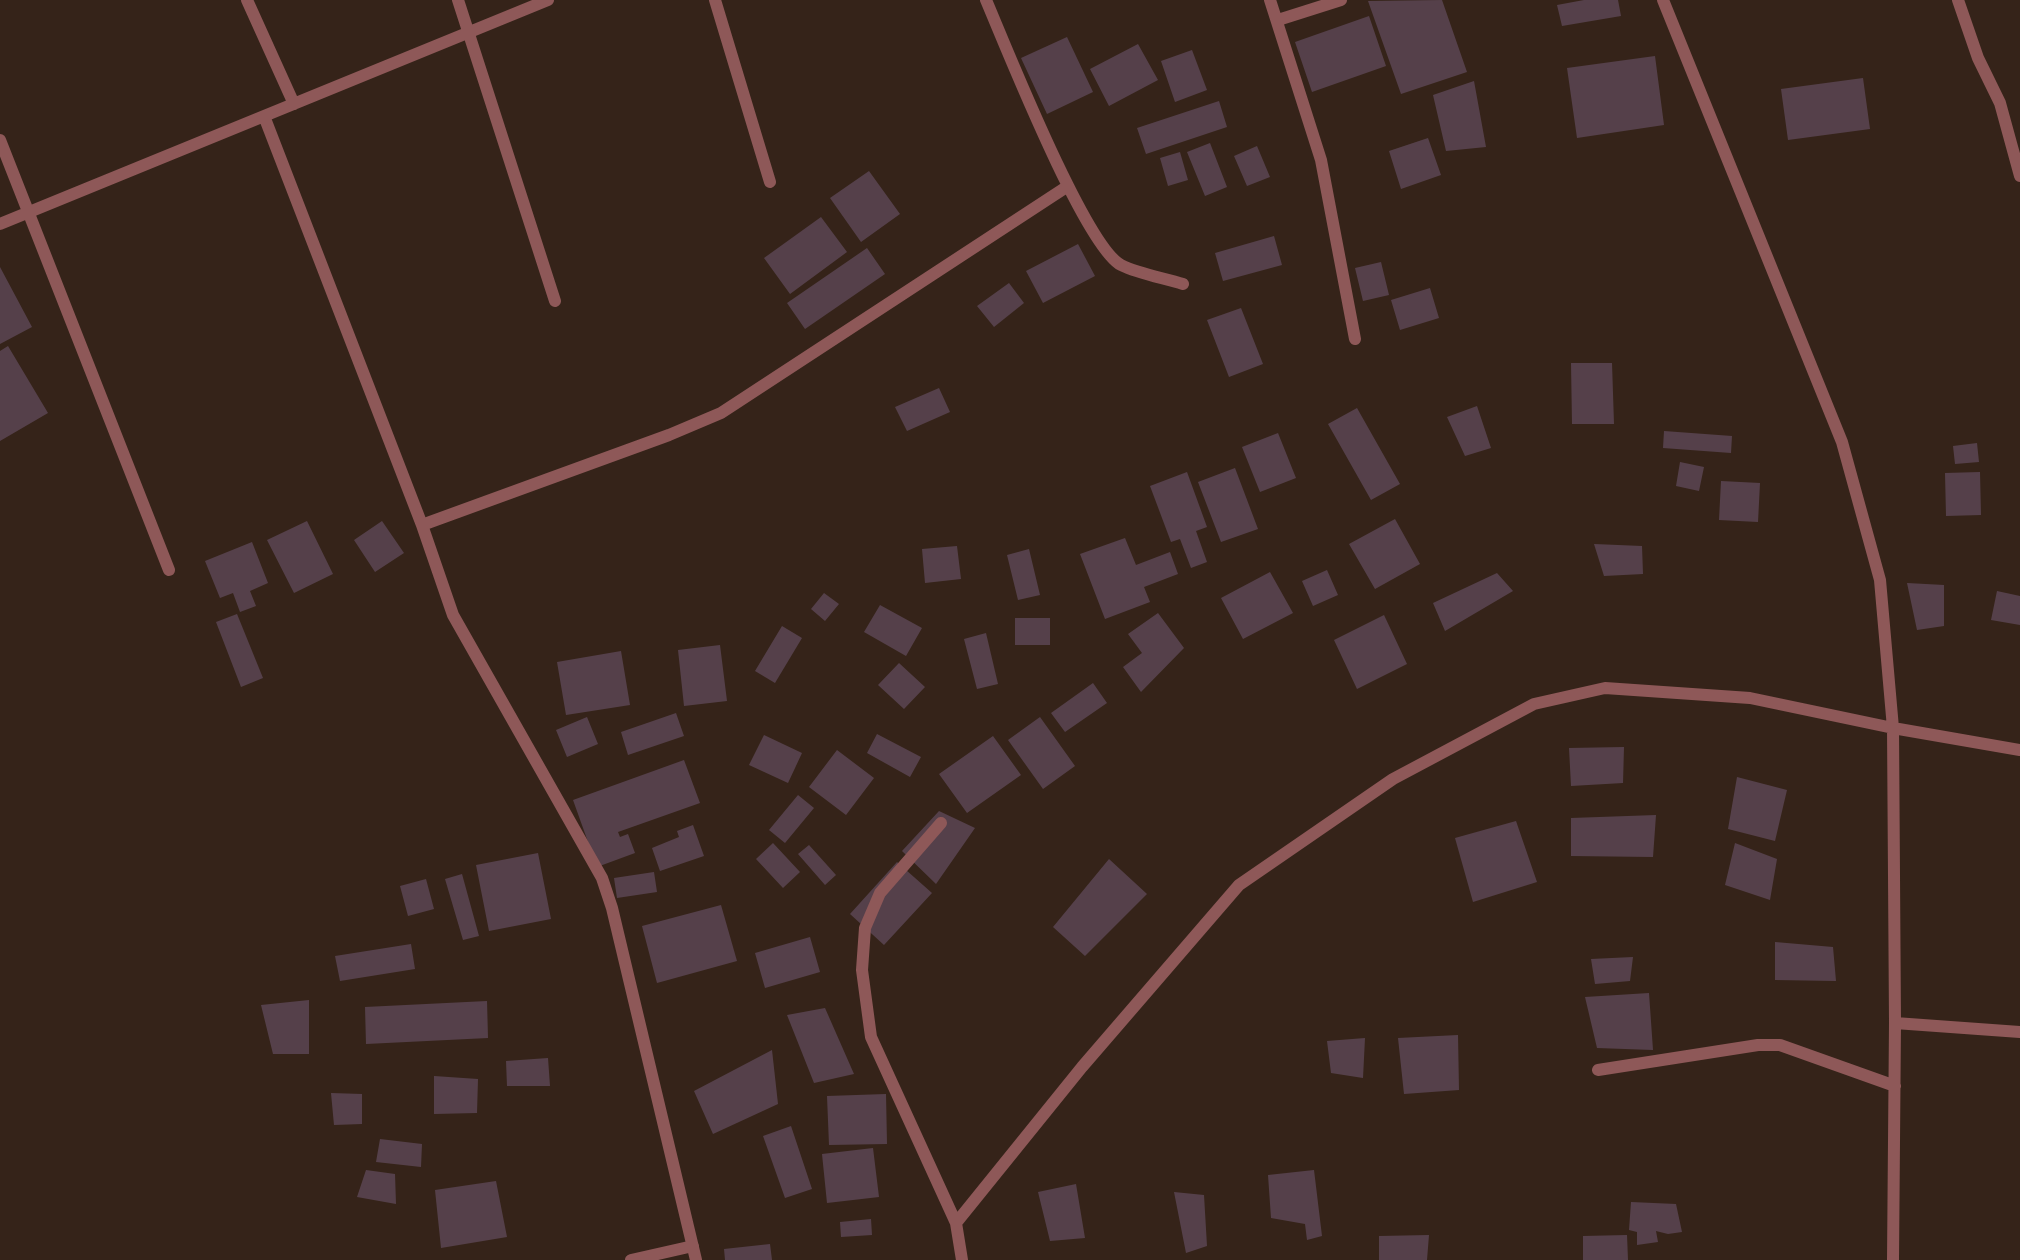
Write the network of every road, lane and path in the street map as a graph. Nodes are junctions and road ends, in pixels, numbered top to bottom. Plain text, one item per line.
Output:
1 (247, 0) edge
2 (458, 0) edge
3 (548, 0) edge
4 (715, 0) edge
5 (986, 0) edge
6 (1270, 0) edge
7 (1341, 0) edge
8 (1663, 0) edge
9 (1958, 0) edge
10 (1278, 20) junction
11 (469, 32) junction
12 (294, 104) junction
13 (264, 116) junction
14 (0, 140) edge
15 (2020, 176) edge
16 (770, 182) dead end
17 (1068, 186) junction
18 (28, 213) junction
19 (0, 224) edge
20 (1183, 284) dead end
21 (555, 301) dead end
22 (1355, 339) dead end
23 (422, 525) junction
24 (169, 570) dead end
25 (1893, 728) junction
26 (2020, 750) edge
27 (941, 823) dead end
28 (1895, 1023) junction
29 (2020, 1032) edge
30 (1598, 1071) dead end
31 (1895, 1086) junction
32 (956, 1223) junction
33 (693, 1246) junction
34 (631, 1260) edge
35 (696, 1260) edge
36 (962, 1260) edge
37 (1893, 1260) edge

1 - 12 street
2 - 11 street
3 - 11 street
4 - 16 street
5 - 17 street
6 - 10 street
7 - 10 street
8 - 25 street
9 - 15 street
10 - 22 street
11 - 12 street
11 - 21 street
12 - 13 street
13 - 18 street
13 - 23 street
14 - 18 street
17 - 20 street
17 - 23 street
18 - 19 street
18 - 24 street
23 - 33 street
25 - 26 street
25 - 28 street
25 - 32 street
27 - 32 street
28 - 29 street
28 - 31 street
30 - 31 street
31 - 37 street
32 - 36 street
33 - 34 street
33 - 35 street

